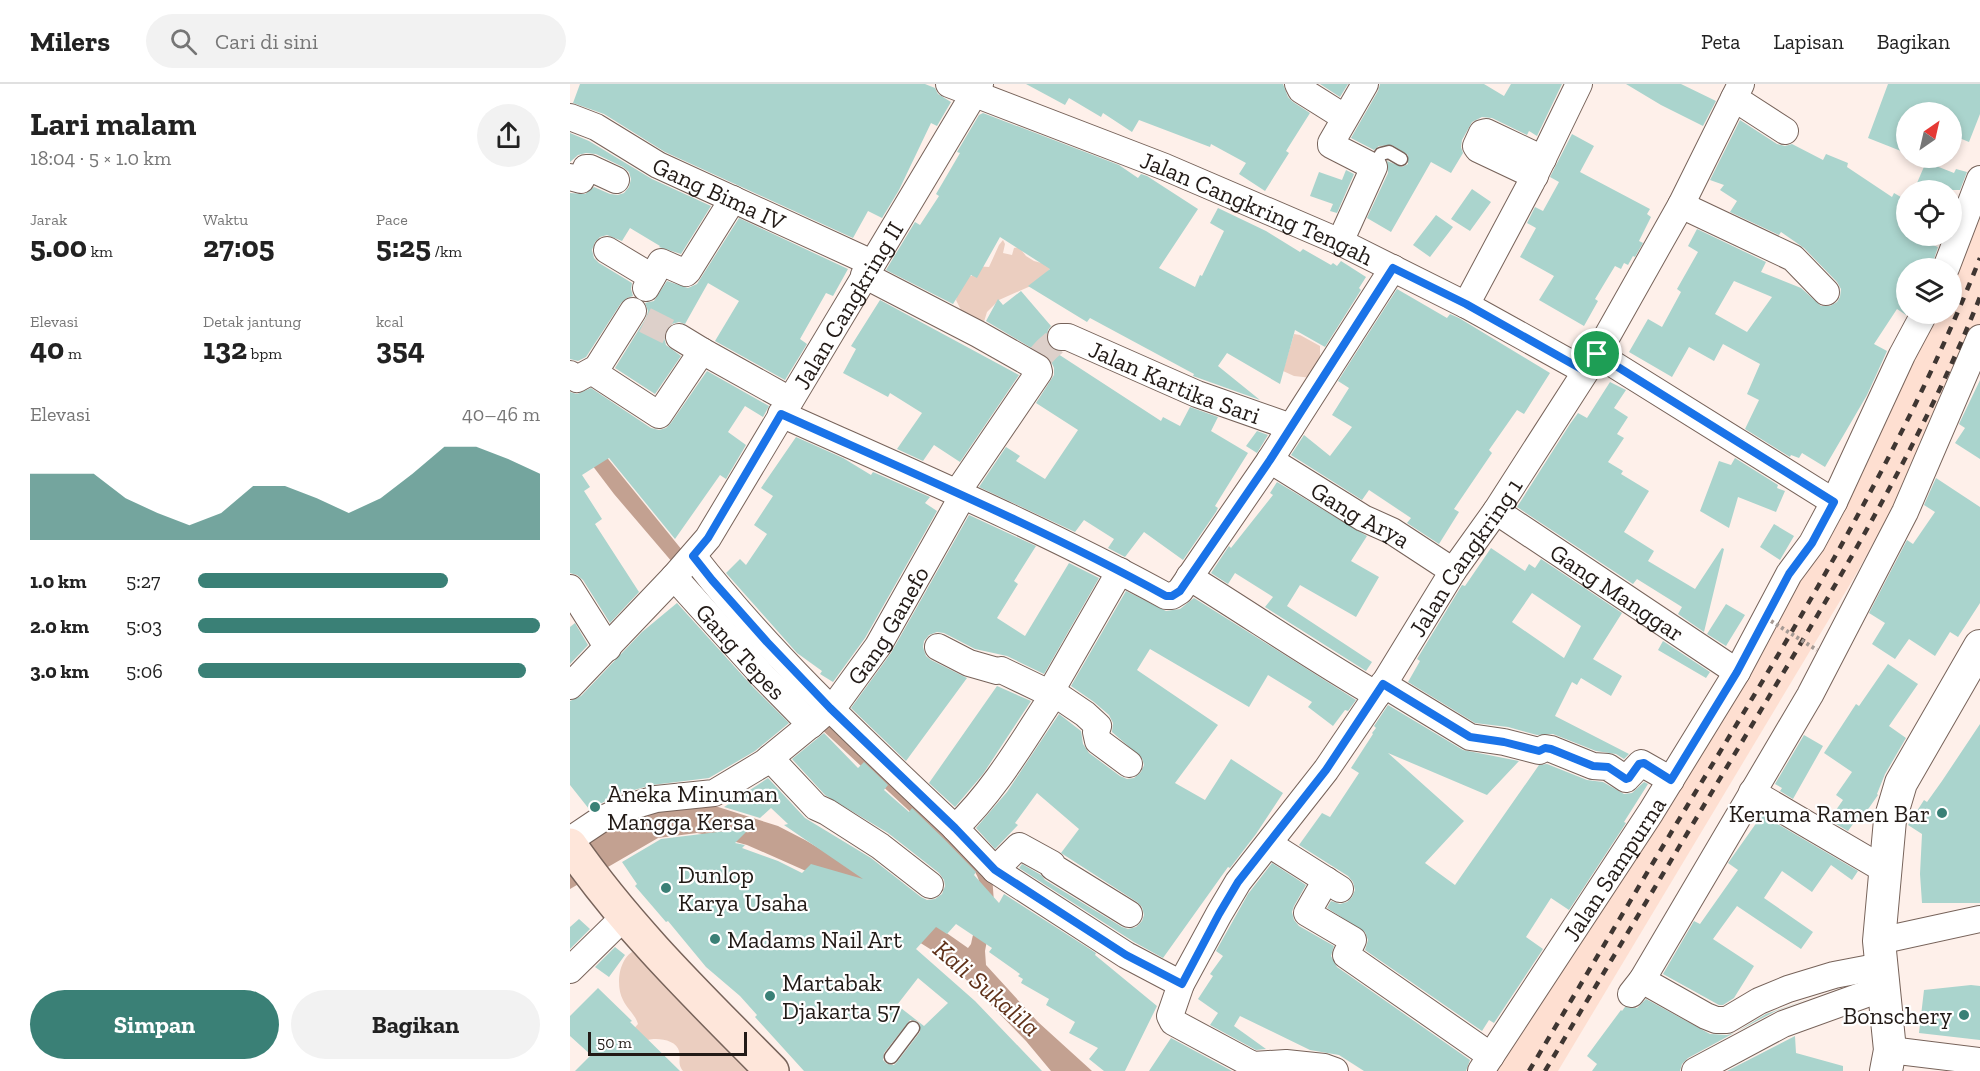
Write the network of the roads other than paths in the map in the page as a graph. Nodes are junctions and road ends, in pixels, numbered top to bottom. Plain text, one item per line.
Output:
1 (949, 84) edge
2 (1298, 84) edge
3 (1365, 84) edge
4 (1580, 84) edge
5 (977, 89) edge
6 (1737, 91) edge
7 (570, 117) edge
8 (1344, 117) junction
9 (1785, 131) dead end
10 (1401, 159) dead end
11 (1374, 167) junction
12 (570, 177) edge
13 (1980, 179) edge
14 (616, 180) dead end
15 (733, 198) junction
16 (1681, 204) junction
17 (1340, 242) junction
18 (607, 250) dead end
19 (1950, 258) edge
20 (1393, 268) junction
21 (868, 269) junction
22 (1826, 292) dead end
23 (1466, 304) junction
24 (637, 315) dead end
25 (1919, 324) edge
26 (679, 337) tunnel mouth
27 (1061, 337) dead end
28 (1980, 338) edge
29 (702, 351) junction
30 (1591, 362) junction
31 (582, 373) edge
32 (785, 407) junction
33 (1291, 427) junction
34 (1270, 460) junction
35 (959, 495) junction
36 (1834, 502) junction
37 (1496, 511) junction
38 (684, 566) junction
39 (1120, 571) junction
40 (1453, 571) junction
41 (1189, 577) junction
42 (570, 588) edge
43 (938, 646) dead end
44 (1980, 646) edge
45 (608, 648) junction
46 (1737, 672) junction
47 (570, 686) edge
48 (1380, 689) junction
49 (1051, 693) junction
50 (820, 716) junction
51 (770, 758) junction
52 (1129, 764) dead end
53 (1671, 780) junction
54 (1752, 792) junction
55 (955, 828) junction
56 (570, 840) edge
57 (1269, 844) junction
58 (570, 846) edge
59 (995, 870) junction
60 (1885, 870) junction
61 (930, 885) dead end
62 (1129, 914) dead end
63 (624, 917) junction
64 (1980, 919) edge
65 (1881, 965) junction
66 (570, 970) edge
67 (1182, 984) junction
68 (913, 1028) dead end
69 (891, 1057) dead end
70 (1888, 1060) edge
71 (1980, 1061) edge
72 (1486, 1063) edge
73 (772, 1071) edge
74 (1335, 1071) edge
75 (1695, 1071) edge

1 - 5 street, Jalan Cangkring Tengah
2 - 8 street
3 - 8 street
4 - 23 street
5 - 17 street, Jalan Cangkring Tengah
5 - 21 street, Jalan Cangkring II
6 - 9 street
6 - 16 street, Jalan Cangkring 1
7 - 15 street, Gang Bima IV
8 - 11 street
10 - 11 lane
11 - 17 street
12 - 14 street
13 - 19 street
15 - 18 street
15 - 21 street, Gang Bima IV
16 - 22 street
16 - 30 street, Jalan Cangkring 1
17 - 20 street, Jalan Cangkring Tengah
20 - 23 street, Jalan Cangkring Tengah
20 - 33 street
21 - 32 street, Jalan Cangkring II
21 - 35 street, Gang Ganefo
23 - 30 street, Jalan Cangkring Tengah
24 - 31 street
25 - 36 street, Jalan Sampurna
26 - 29 street
27 - 33 street, Jalan Kartika Sari
28 - 54 street
29 - 31 street
29 - 32 street
30 - 36 street, Jalan Cangkring Tengah
30 - 37 street, Jalan Cangkring 1
32 - 35 street
32 - 38 street, Jalan Cangkring II
33 - 34 street
34 - 40 street, Gang Arya
34 - 41 street
35 - 39 street
35 - 50 street, Gang Ganefo
36 - 46 street, Jalan Sampurna
37 - 40 street, Jalan Cangkring 1
37 - 46 street, Gang Manggar
38 - 45 street, Jalan Cangkring II
38 - 50 street, Gang Tepes
39 - 41 street
39 - 49 street
40 - 48 street, Jalan Cangkring 1
41 - 48 street
42 - 45 street
43 - 49 street
44 - 60 street
45 - 47 street, Jalan Cangkring II
46 - 53 street, Jalan Sampurna
48 - 53 street
48 - 57 street, Jalan Cangkring 1
49 - 52 street
49 - 55 street
50 - 51 street, Gang Ganefo
50 - 55 street, Gang Tepes
51 - 56 street, Gang Ganefo
51 - 61 street
53 - 72 street, Jalan Sampurna
54 - 60 street
54 - 65 street
55 - 59 street, Gang Tepes
57 - 67 street, Jalan Cangkring 1
57 - 72 street
58 - 63 main road
59 - 62 street
59 - 67 street, Gang Tepes
60 - 65 street
63 - 66 street
63 - 73 main road
64 - 65 street
65 - 70 street
65 - 75 street
67 - 74 street, Jalan Cangkring 1
68 - 69 lane
70 - 71 street

